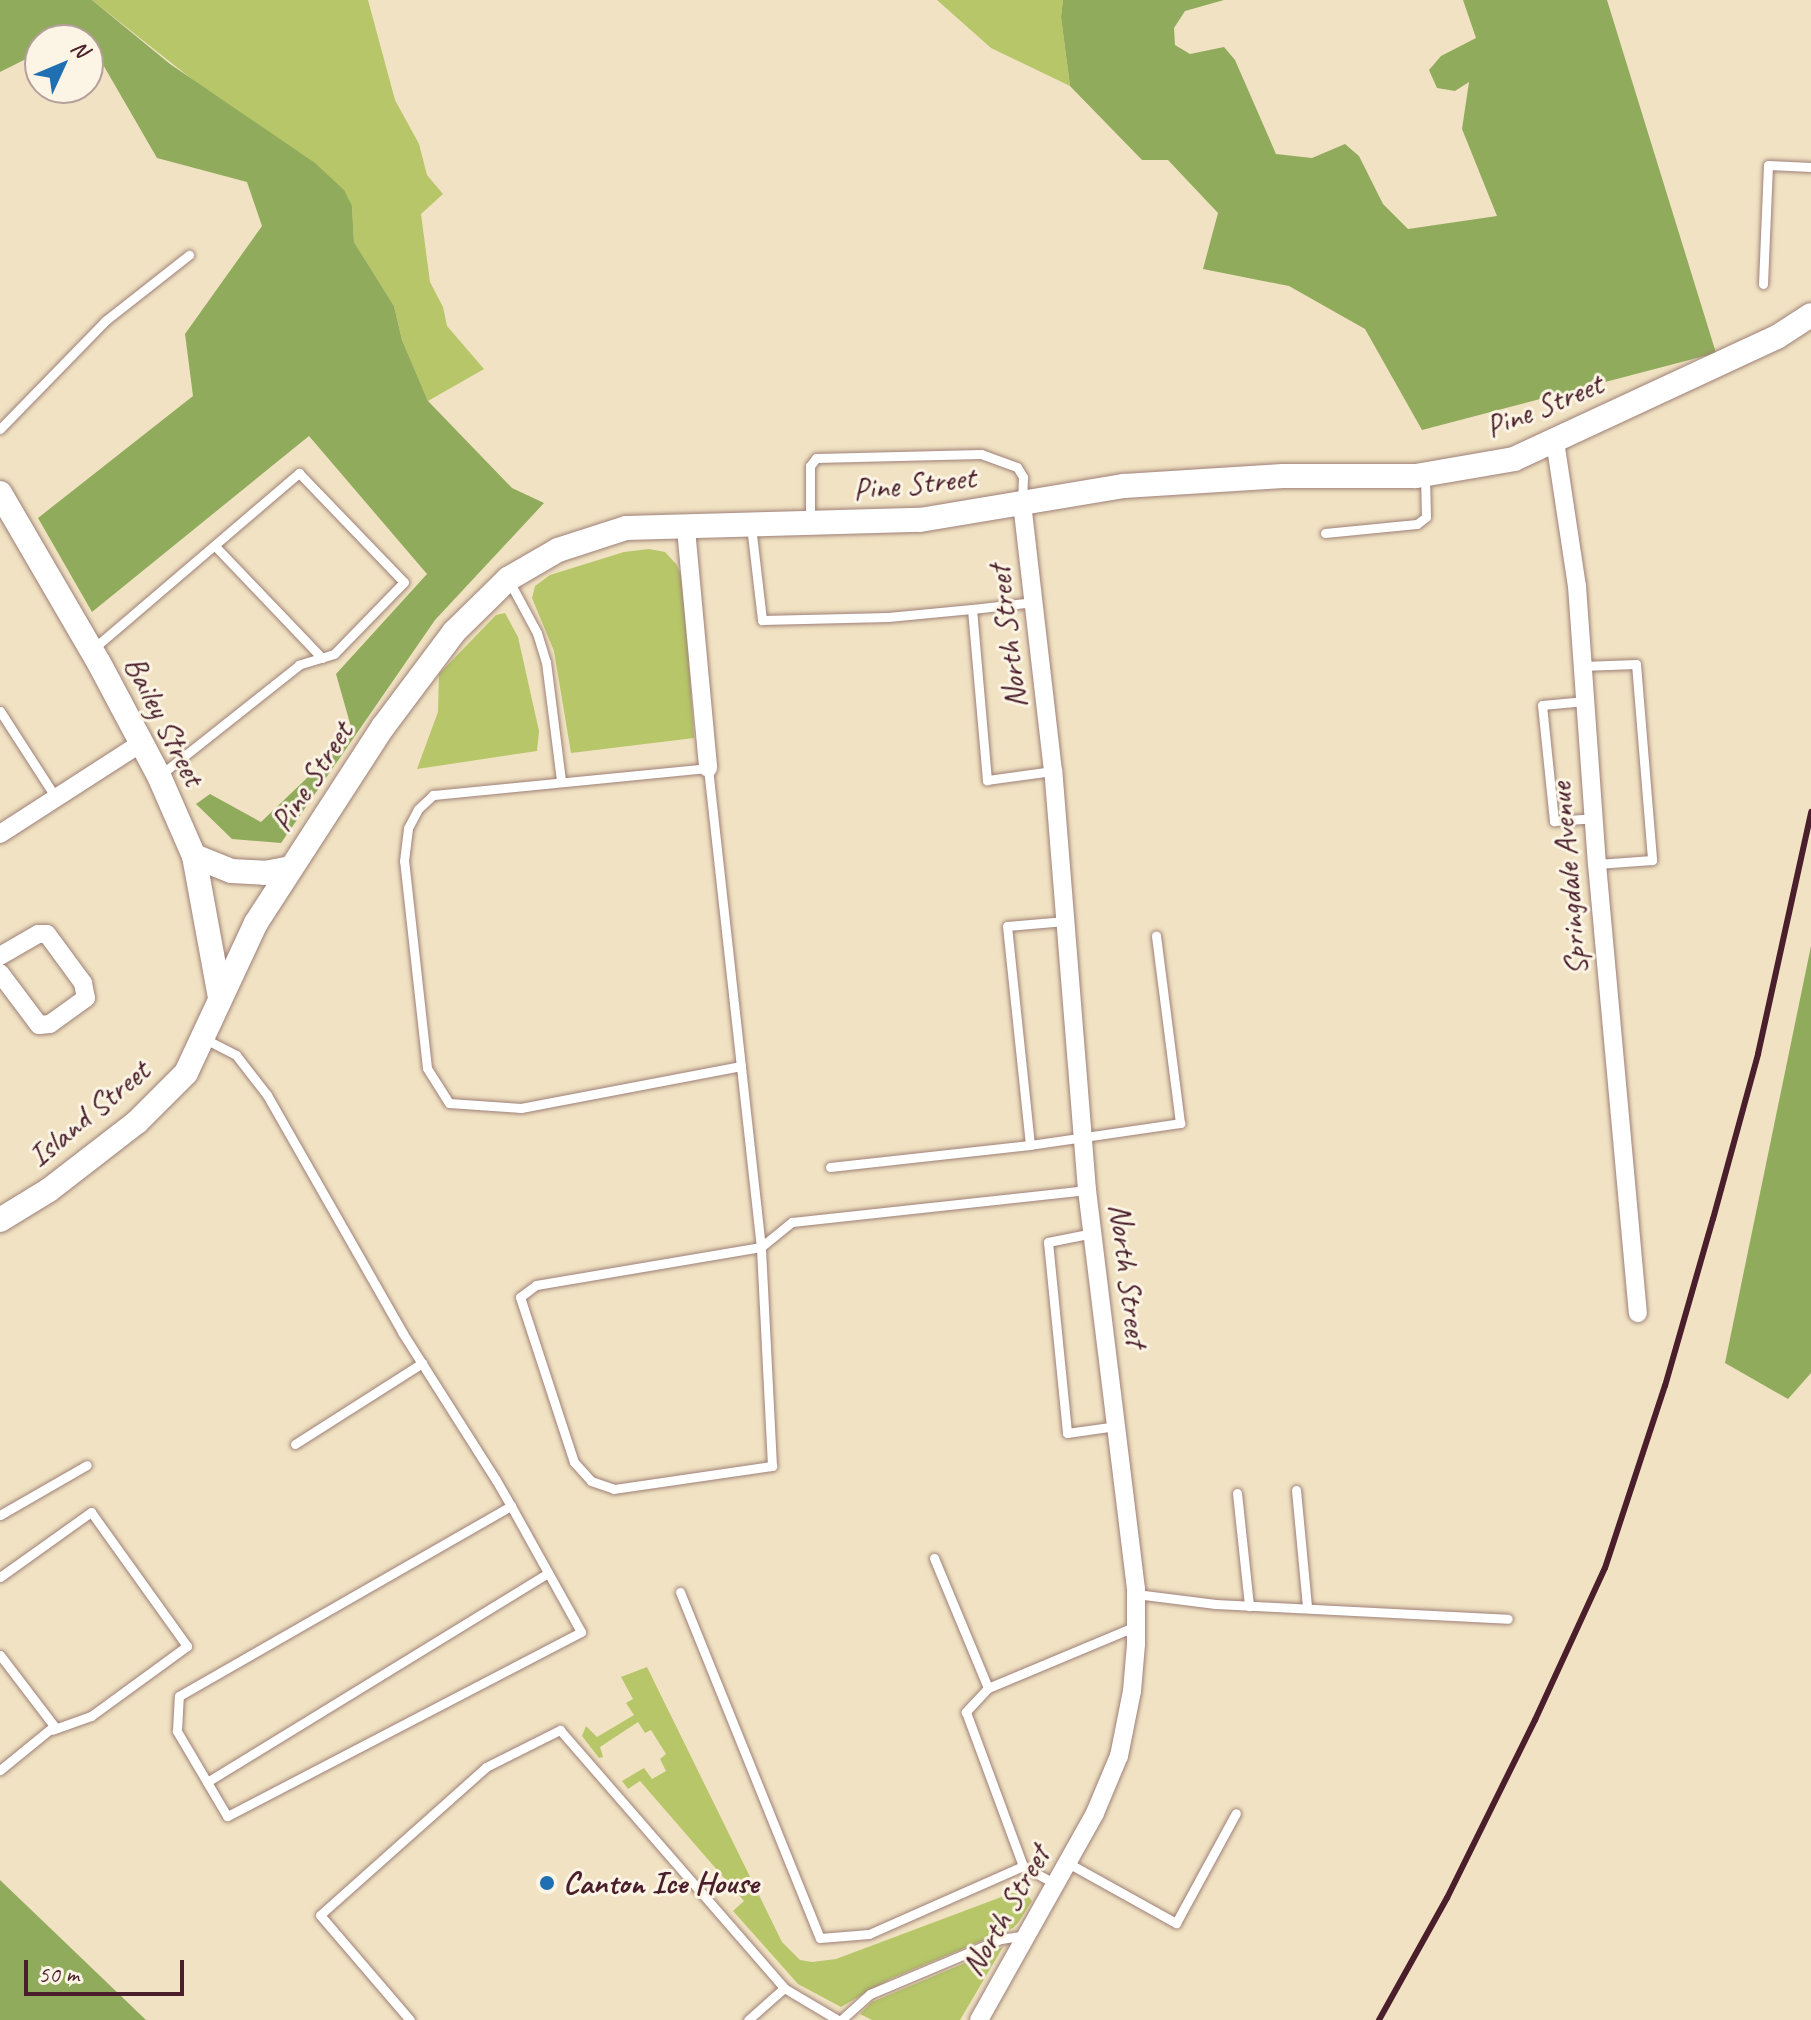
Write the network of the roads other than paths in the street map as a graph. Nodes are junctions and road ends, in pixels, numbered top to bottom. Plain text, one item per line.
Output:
1 (1811, 167) edge
2 (189, 255) dead end
3 (1763, 284) dead end
4 (1811, 315) edge
5 (0, 429) edge
6 (1555, 441) junction
7 (1425, 474) junction
8 (0, 493) edge
9 (1022, 503) junction
10 (809, 524) junction
11 (751, 526) junction
12 (686, 529) junction
13 (1325, 533) dead end
14 (215, 546) junction
15 (508, 579) junction
16 (1036, 602) junction
17 (972, 609) junction
18 (92, 650) junction
19 (322, 658) junction
20 (1582, 666) junction
21 (1585, 701) junction
22 (0, 711) edge
23 (141, 743) junction
24 (708, 768) junction
25 (1053, 771) junction
26 (159, 776) junction
27 (561, 781) junction
28 (56, 798) junction
29 (1593, 818) junction
30 (2, 829) edge
31 (194, 856) junction
32 (1597, 864) junction
33 (290, 868) junction
34 (1065, 921) junction
35 (1156, 936) dead end
36 (0, 956) edge
37 (0, 973) edge
38 (220, 997) junction
39 (205, 1039) junction
40 (741, 1066) junction
41 (1083, 1139) junction
42 (1030, 1145) junction
43 (830, 1167) dead end
44 (1087, 1190) junction
45 (0, 1220) edge
46 (1093, 1233) junction
47 (761, 1247) junction
48 (1638, 1313) dead end
49 (422, 1363) junction
50 (1116, 1426) junction
51 (295, 1444) dead end
52 (87, 1465) dead end
53 (1296, 1490) dead end
54 (1237, 1493) dead end
55 (511, 1506) junction
56 (0, 1515) edge
57 (934, 1558) dead end
58 (548, 1573) junction
59 (0, 1577) edge
60 (680, 1592) dead end
61 (1136, 1594) junction
62 (1249, 1606) junction
63 (1307, 1607) junction
64 (1508, 1619) dead end
65 (1136, 1626) junction
66 (0, 1655) edge
67 (988, 1688) junction
68 (52, 1730) junction
69 (0, 1770) edge
70 (207, 1782) junction
71 (1236, 1813) dead end
72 (1068, 1863) junction
73 (1023, 1866) junction
74 (1057, 1885) junction
75 (1029, 1935) junction
76 (784, 1988) junction
77 (410, 2020) edge
78 (748, 2020) edge
79 (840, 2020) edge
80 (979, 2020) edge

1 - 3 lane
2 - 5 lane
4 - 6 street, Pine Street
6 - 7 street, Pine Street
6 - 20 street, Springdale Avenue
7 - 9 street, Pine Street
7 - 13 lane
8 - 18 street, Bailey Street
9 - 10 street, Pine Street
9 - 10 lane
9 - 16 street, North Street
10 - 11 street, Pine Street
11 - 12 street, Pine Street
11 - 17 lane
12 - 15 street, Pine Street
12 - 24 street
14 - 18 lane
14 - 19 lane
14 - 19 lane
15 - 27 lane
15 - 33 street, Pine Street
16 - 17 lane
16 - 25 street, North Street
17 - 25 lane
18 - 23 street, Bailey Street
19 - 26 lane
20 - 21 street, Springdale Avenue
20 - 32 lane
21 - 29 street, Springdale Avenue
21 - 29 lane
22 - 28 lane
23 - 26 street, Bailey Street
23 - 28 street
24 - 27 lane
24 - 40 lane
25 - 34 street, North Street
26 - 31 street, Bailey Street
27 - 40 lane
28 - 30 street
29 - 32 street, Springdale Avenue
31 - 33 street
31 - 38 street, Bailey Street
32 - 48 street, Springdale Avenue
33 - 38 street, Pine Street
34 - 41 street, North Street
34 - 42 lane
35 - 41 lane
36 - 37 street
38 - 39 street, Island Street
39 - 45 street, Island Street
39 - 49 lane
40 - 47 lane
41 - 42 lane
41 - 44 street, North Street
42 - 43 lane
44 - 46 street, North Street
44 - 47 lane
46 - 50 street, North Street
46 - 50 lane
47 - 47 lane
49 - 51 lane
49 - 55 lane
50 - 61 street, North Street
52 - 56 lane
53 - 63 lane
54 - 62 lane
55 - 58 lane
55 - 70 lane
57 - 67 lane
58 - 70 lane
58 - 70 lane
59 - 68 lane
60 - 73 lane
61 - 62 lane
61 - 65 street, North Street
62 - 63 lane
63 - 64 lane
65 - 67 lane
65 - 72 street, North Street
66 - 68 lane
67 - 73 lane
68 - 69 lane
71 - 72 lane
72 - 74 street, North Street
73 - 74 lane
74 - 75 street, North Street
75 - 79 lane
75 - 80 street, North Street
76 - 77 lane
76 - 78 lane
76 - 79 lane

